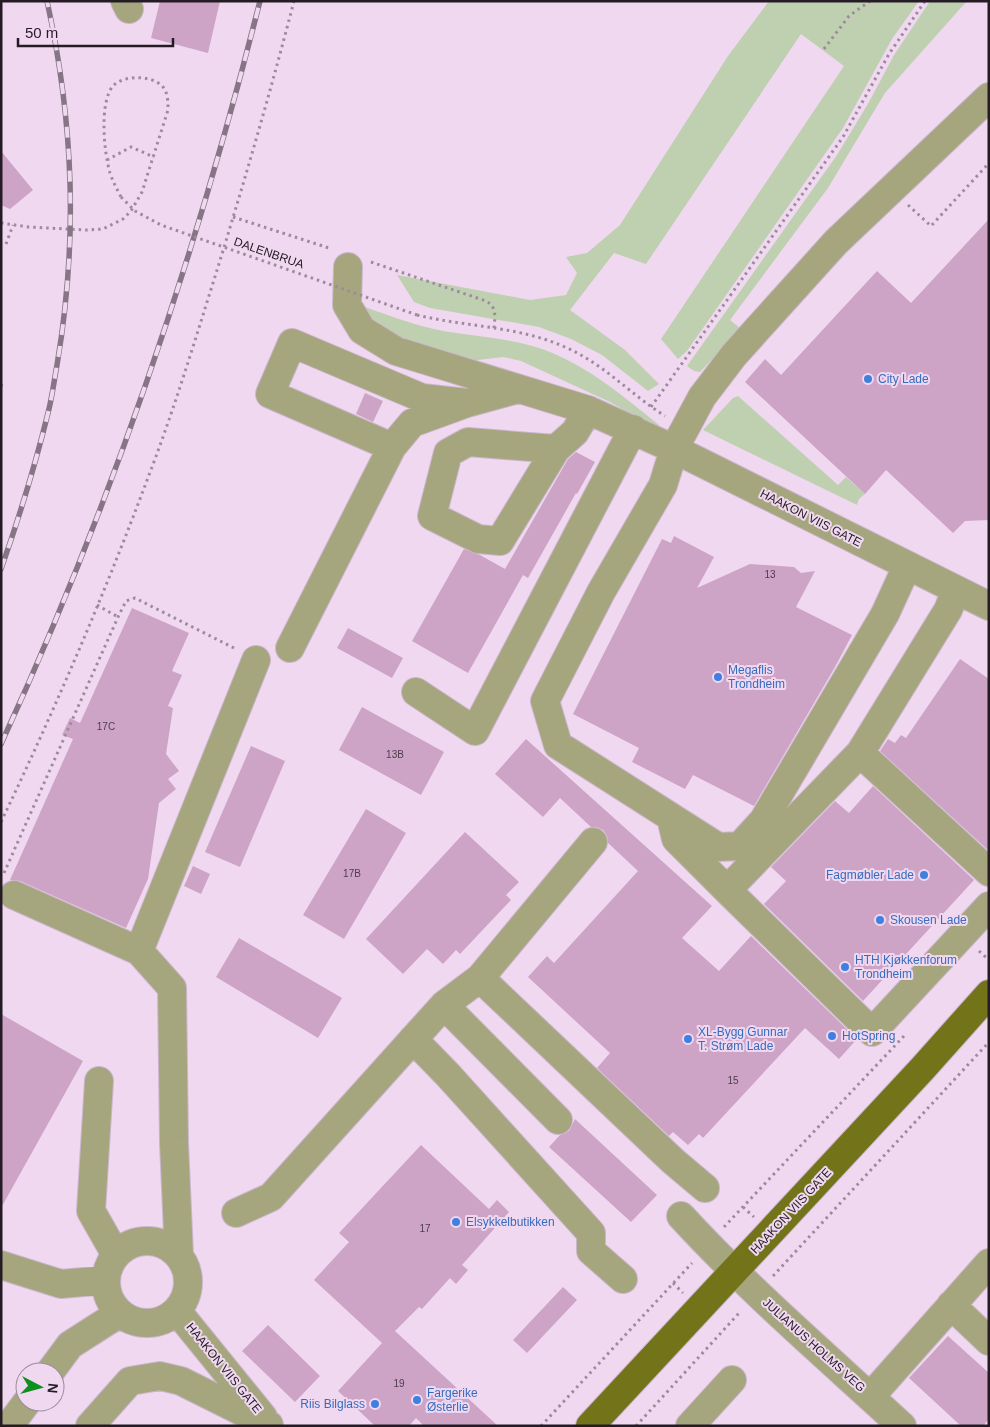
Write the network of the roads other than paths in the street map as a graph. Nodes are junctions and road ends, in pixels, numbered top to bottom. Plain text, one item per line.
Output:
1 (989, 98) edge
2 (348, 268) dead end
3 (518, 389) junction
4 (467, 403) junction
5 (588, 410) junction
6 (634, 429) junction
7 (392, 447) junction
8 (556, 449) junction
9 (674, 449) junction
10 (908, 566) junction
11 (956, 590) junction
12 (989, 606) edge
13 (290, 648) dead end
14 (256, 660) road end
15 (416, 692) dead end
16 (860, 753) junction
17 (670, 817) junction
18 (593, 842) dead end
19 (989, 872) edge
20 (8, 887) edge
21 (727, 890) junction
22 (989, 906) edge
23 (139, 951) junction
24 (480, 978) junction
25 (989, 994) edge
26 (444, 1005) junction
27 (413, 1038) junction
28 (99, 1081) dead end
29 (558, 1120) dead end
30 (705, 1188) dead end
31 (236, 1213) dead end
32 (681, 1216) dead end
33 (116, 1255) junction
34 (179, 1255) junction
35 (989, 1263) edge
36 (1, 1265) edge
37 (735, 1271) junction
38 (623, 1278) dead end
39 (106, 1280) junction
40 (951, 1305) junction
41 (177, 1311) junction
42 (120, 1313) junction
43 (989, 1341) edge
44 (57, 1362) edge
45 (732, 1380) dead end
46 (870, 1397) junction
47 (20, 1412) edge
48 (270, 1425) edge
49 (9, 1426) edge
50 (90, 1426) edge
51 (590, 1426) edge
52 (690, 1426) edge
53 (902, 1426) edge

1 - 9 street
2 - 3 street, HAAKON VIIS GATE
3 - 4 street
3 - 5 street, HAAKON VIIS GATE
4 - 7 street
4 - 7 street
5 - 6 street, HAAKON VIIS GATE
5 - 8 street
6 - 9 street, HAAKON VIIS GATE
6 - 15 street
7 - 13 street
8 - 8 street
9 - 10 street, HAAKON VIIS GATE
9 - 17 street
10 - 11 street, HAAKON VIIS GATE
10 - 17 street
11 - 12 street, HAAKON VIIS GATE
11 - 16 street
14 - 23 street
16 - 19 street
16 - 21 street
17 - 21 street
18 - 24 street
20 - 23 street
21 - 22 street
23 - 34 street
24 - 26 street
24 - 30 street
25 - 37 main road, HAAKON VIIS GATE
26 - 27 street
26 - 29 street
27 - 31 street
27 - 38 street
28 - 33 street
32 - 37 street, JULIANUS HOLMS VEG
33 - 34 street
33 - 39 street
34 - 41 street
35 - 40 street, JULIANUS HOLMS VEG
36 - 39 street
37 - 46 street, JULIANUS HOLMS VEG
37 - 51 main road, HAAKON VIIS GATE
39 - 42 street
40 - 43 street
40 - 46 street, JULIANUS HOLMS VEG
41 - 42 street
41 - 48 street, HAAKON VIIS GATE
42 - 44 street
45 - 52 street
46 - 53 street, JULIANUS HOLMS VEG
47 - 49 street
48 - 50 street

